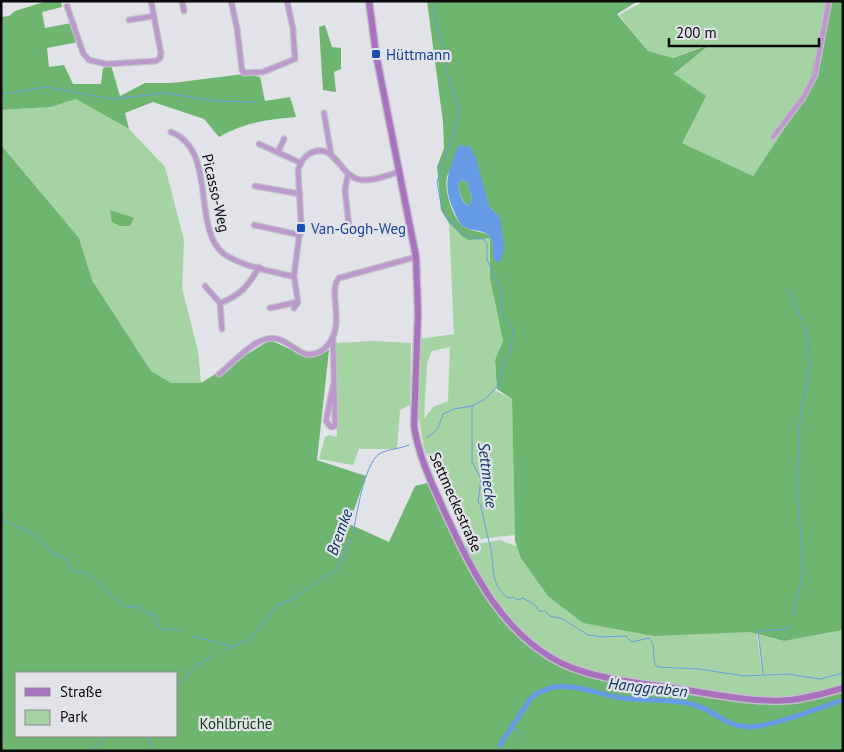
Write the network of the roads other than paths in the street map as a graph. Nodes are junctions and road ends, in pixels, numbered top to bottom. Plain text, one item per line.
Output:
1 (150, 1) edge
2 (182, 1) edge
3 (231, 1) edge
4 (287, 1) edge
5 (369, 1) edge
6 (829, 1) edge
7 (67, 6) dead end
8 (184, 11) dead end
9 (154, 16) junction
10 (129, 20) dead end
11 (324, 113) dead end
12 (172, 132) dead end
13 (773, 137) dead end
14 (284, 140) dead end
15 (259, 144) dead end
16 (278, 152) junction
17 (331, 154) junction
18 (300, 163) junction
19 (399, 172) junction
20 (348, 174) junction
21 (256, 186) dead end
22 (300, 194) junction
23 (254, 225) dead end
24 (349, 227) dead end
25 (300, 235) junction
26 (416, 257) junction
27 (258, 267) junction
28 (294, 276) junction
29 (205, 286) dead end
30 (298, 302) junction
31 (220, 303) junction
32 (270, 308) dead end
33 (294, 308) dead end
34 (222, 329) dead end
35 (333, 338) junction
36 (219, 374) dead end
37 (333, 386) junction
38 (843, 688) edge

1 - 9 street
2 - 8 street
3 - 4 street
5 - 19 street, Settmeckestraße
6 - 13 street
7 - 9 street
9 - 10 street
11 - 17 street
12 - 27 street, Picasso-Weg
14 - 16 street
15 - 16 street
16 - 18 street
17 - 18 street
17 - 20 street
18 - 22 street
19 - 20 street
19 - 26 street, Settmeckestraße
20 - 24 street
21 - 22 street
22 - 25 street
23 - 25 street
25 - 28 street
26 - 35 street
26 - 38 street, Settmeckestraße
27 - 28 street, Picasso-Weg
27 - 31 street
28 - 30 street
29 - 31 street
30 - 32 street
30 - 33 street
31 - 34 street
35 - 36 street
35 - 37 street
37 - 37 street

